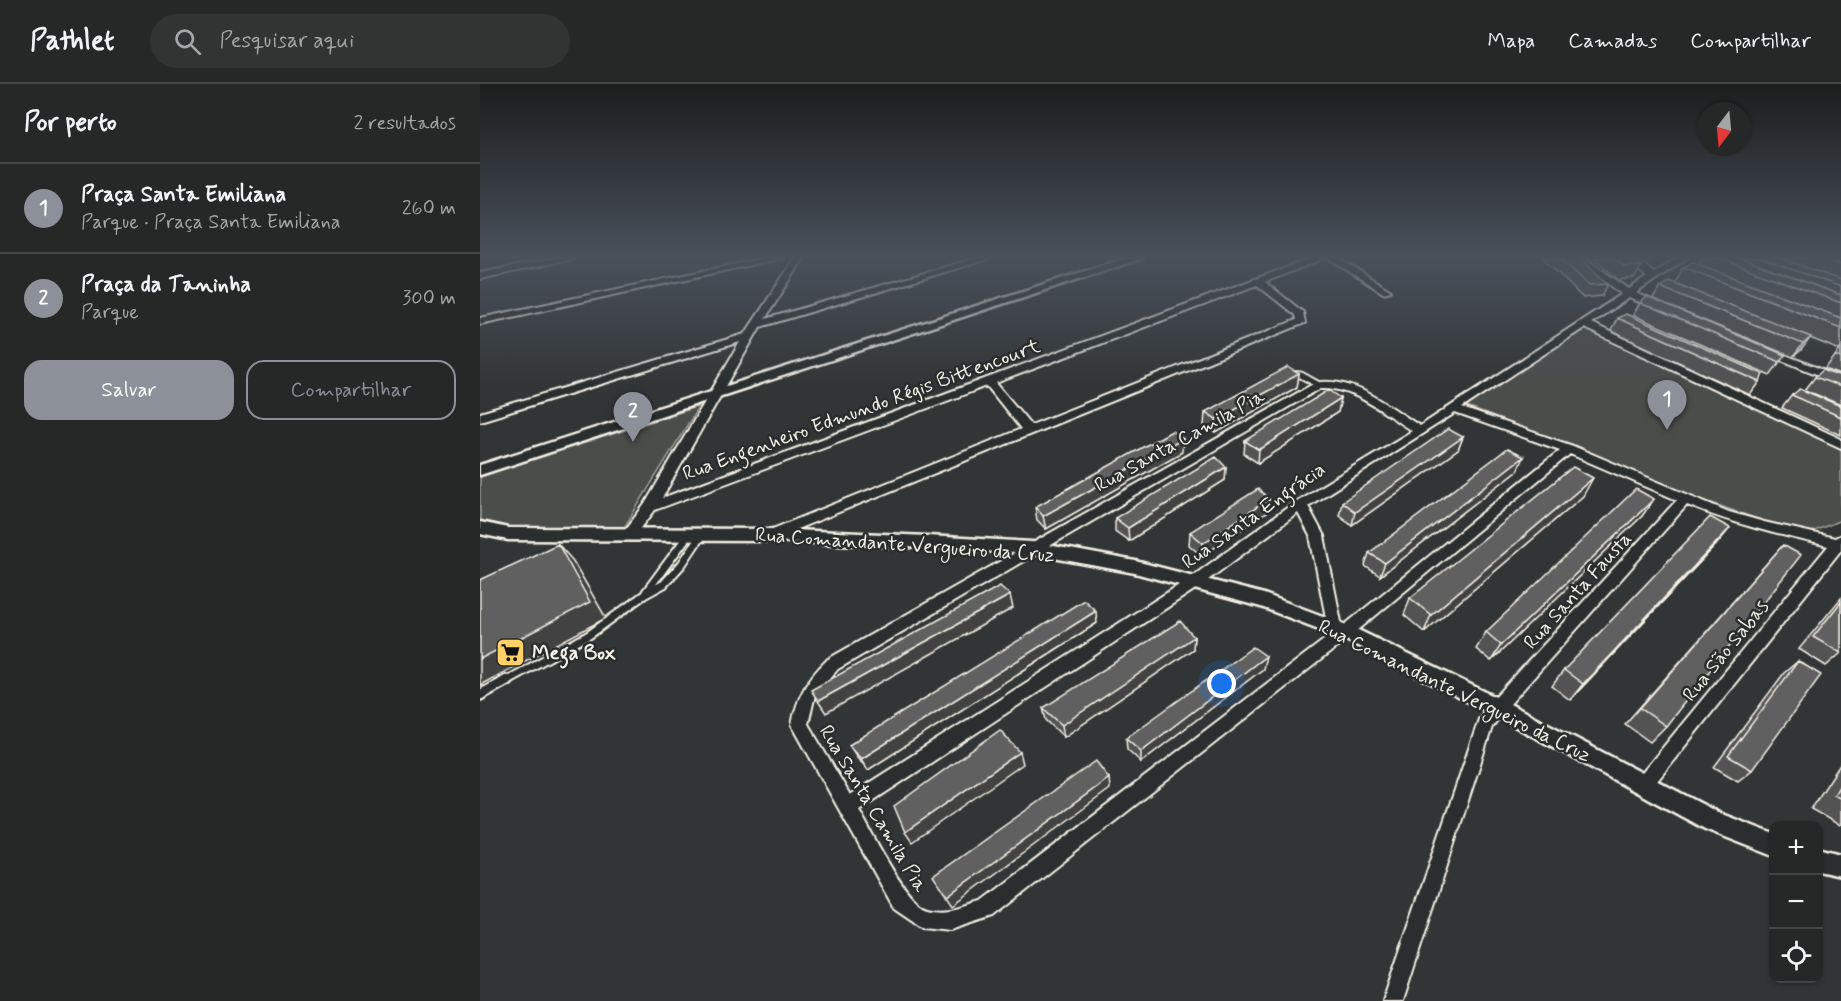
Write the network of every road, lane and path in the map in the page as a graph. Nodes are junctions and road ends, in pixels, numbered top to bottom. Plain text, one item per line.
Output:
1 (576, 301) edge
2 (772, 301) edge
3 (840, 301) edge
4 (1004, 301) edge
5 (1205, 301) edge
6 (1283, 301) edge
7 (1619, 301) edge
8 (1646, 301) edge
9 (1672, 311) edge
10 (480, 321) edge
11 (1584, 324) junction
12 (756, 325) junction
13 (749, 336) junction
14 (1756, 346) edge
15 (1288, 375) edge
16 (989, 381) junction
17 (1841, 381) edge
18 (1319, 386) junction
19 (716, 393) junction
20 (1453, 408) junction
21 (480, 417) edge
22 (1029, 431) junction
23 (1420, 431) junction
24 (1841, 444) edge
25 (1569, 449) junction
26 (480, 471) edge
27 (1685, 499) junction
28 (1300, 505) junction
29 (650, 507) junction
30 (480, 528) edge
31 (630, 533) junction
32 (695, 534) junction
33 (770, 535) junction
34 (1840, 542) edge
35 (1032, 548) junction
36 (1195, 582) junction
37 (644, 595) junction
38 (1340, 630) junction
39 (480, 695) edge
40 (1497, 706) junction
41 (1644, 784) junction
42 (848, 807) junction
43 (1769, 843) edge
44 (1823, 860) edge
45 (1841, 865) edge
46 (1393, 1001) edge

1 - 10 street
2 - 12 street
3 - 12 street
4 - 19 street
5 - 16 street, Rua Engenheiro Edmundo Régis Bittencourt
6 - 22 street
7 - 11 street, Rua Santa Engrácia
8 - 9 street
11 - 20 street, Rua Santa Engrácia
11 - 24 street
12 - 13 street
13 - 19 street
13 - 21 street
14 - 17 street
15 - 18 lane
16 - 22 street
16 - 29 street, Rua Engenheiro Edmundo Régis Bittencourt
18 - 23 street
18 - 35 street, Rua Santa Camila Pia
19 - 26 street
19 - 29 street
20 - 23 street, Rua Santa Engrácia
20 - 25 street
22 - 33 street
23 - 28 street, Rua Santa Engrácia
25 - 27 street
25 - 38 street, Rua Santa Camila Pia
27 - 34 street
27 - 40 street, Rua Santa Fausta
28 - 36 street, Rua Santa Engrácia
28 - 38 street
29 - 31 street
30 - 31 street, Rua Comandante Vergueiro da Cruz
31 - 32 street, Rua Comandante Vergueiro da Cruz
32 - 33 street, Rua Comandante Vergueiro da Cruz
32 - 37 lane
32 - 37 lane
33 - 35 street, Rua Comandante Vergueiro da Cruz
34 - 41 street, Rua São Sabas
35 - 36 street, Rua Comandante Vergueiro da Cruz
35 - 42 street, Rua Santa Camila Pia
36 - 38 street, Rua Comandante Vergueiro da Cruz
36 - 42 street, Rua Santa Engrácia
37 - 39 lane
38 - 40 street, Rua Comandante Vergueiro da Cruz
38 - 42 street, Rua Santa Camila Pia
40 - 41 street, Rua Comandante Vergueiro da Cruz
40 - 46 street, Rua Santa Fausta
41 - 43 street, Rua Comandante Vergueiro da Cruz
44 - 45 street

